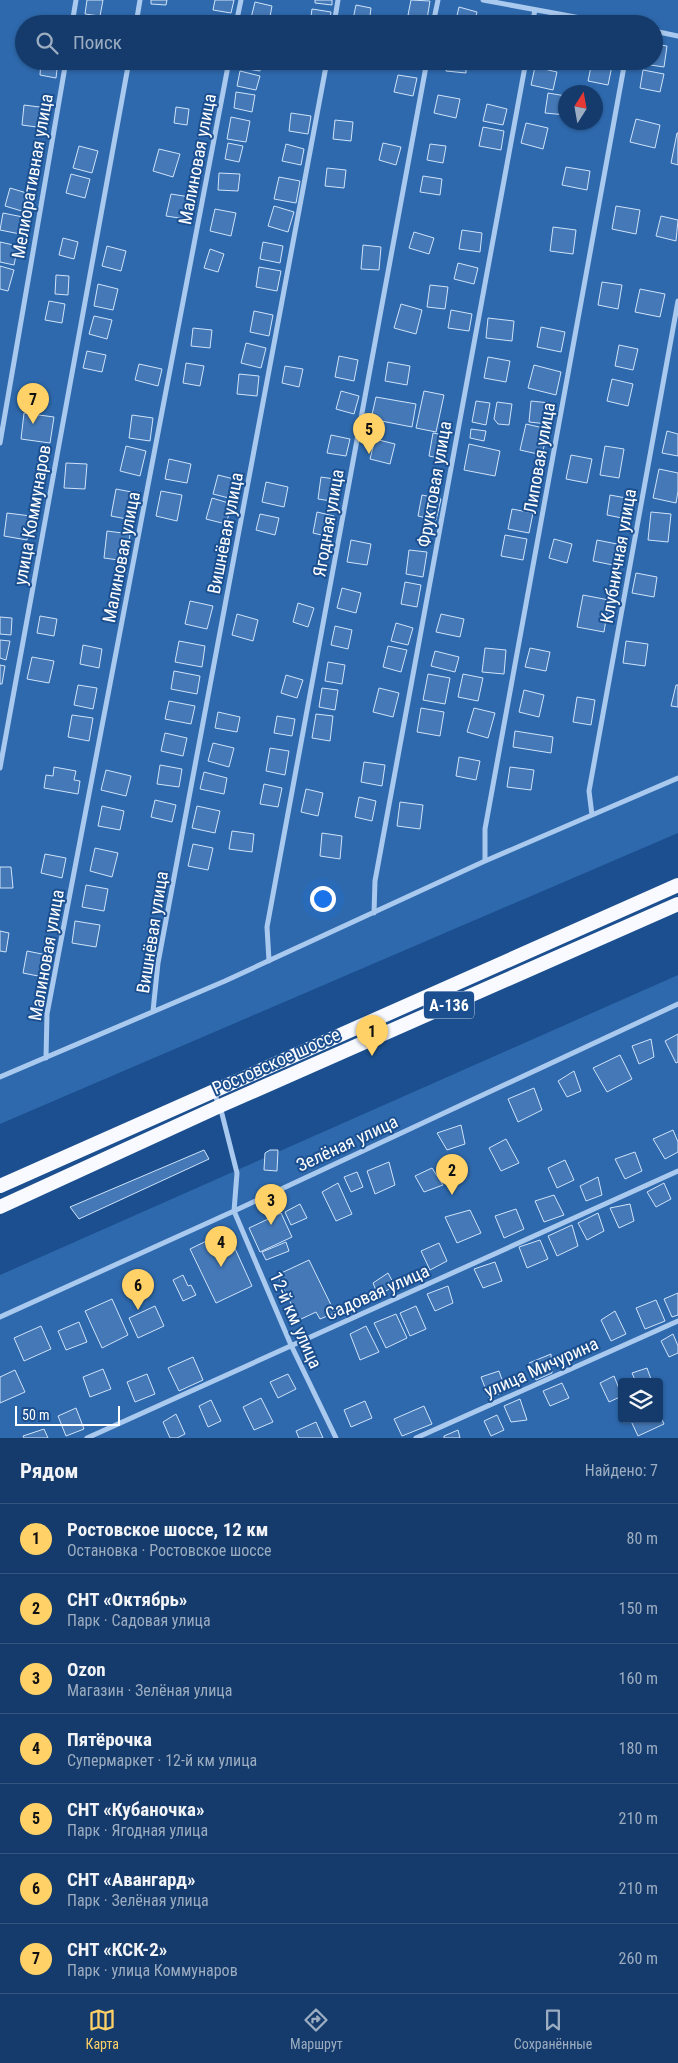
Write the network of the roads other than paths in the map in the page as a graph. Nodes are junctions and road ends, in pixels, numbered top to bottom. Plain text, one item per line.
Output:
1 (76, 0) edge
2 (140, 0) edge
3 (241, 0) edge
4 (338, 0) edge
5 (438, 0) edge
6 (483, 0) edge
7 (535, 10) junction
8 (74, 15) edge
9 (138, 15) edge
10 (238, 15) edge
11 (336, 15) edge
12 (436, 15) edge
13 (534, 15) edge
14 (563, 15) edge
15 (663, 33) edge
16 (678, 36) edge
17 (64, 70) edge
18 (127, 70) edge
19 (227, 70) edge
20 (325, 70) edge
21 (425, 70) edge
22 (524, 70) edge
23 (623, 70) edge
24 (678, 301) edge
25 (0, 443) edge
26 (0, 768) edge
27 (678, 778) edge
28 (592, 815) junction
29 (485, 861) junction
30 (678, 885) edge
31 (678, 904) edge
32 (374, 913) junction
33 (269, 961) junction
34 (678, 1004) edge
35 (153, 1011) junction
36 (46, 1058) junction
37 (0, 1077) edge
38 (213, 1091) junction
39 (220, 1106) junction
40 (678, 1171) edge
41 (0, 1186) edge
42 (0, 1207) edge
43 (234, 1211) junction
44 (0, 1317) edge
45 (678, 1321) edge
46 (291, 1345) junction
47 (87, 1438) edge
48 (336, 1438) edge
49 (416, 1438) edge

1 - 8 street
2 - 9 street
3 - 10 street
4 - 11 street
5 - 12 street
6 - 7 street
7 - 13 street
7 - 14 street
15 - 16 street
17 - 25 street, Мелиоративная улица
18 - 26 street, улица Коммунаров
19 - 36 street, Малиновая улица
20 - 35 street, Вишнёвая улица
21 - 33 street, Ягодная улица
22 - 32 street, Фруктовая улица
23 - 29 street, Липовая улица
24 - 28 street, Клубничная улица
27 - 28 street
28 - 29 street
29 - 32 street
30 - 38 highway, Ростовское шоссе / А-136
31 - 39 highway, Ростовское шоссе / А-136
32 - 33 street
33 - 35 street
34 - 43 street, Зелёная улица
35 - 36 street
36 - 37 street
38 - 39 street
38 - 41 highway, Ростовское шоссе / А-136
39 - 42 highway, Ростовское шоссе / А-136
39 - 43 street
40 - 46 street, Садовая улица
43 - 44 street, Зелёная улица
43 - 46 street, 12-й км улица
45 - 49 street, улица Мичурина
46 - 47 street, Садовая улица
46 - 48 street, 12-й км улица

